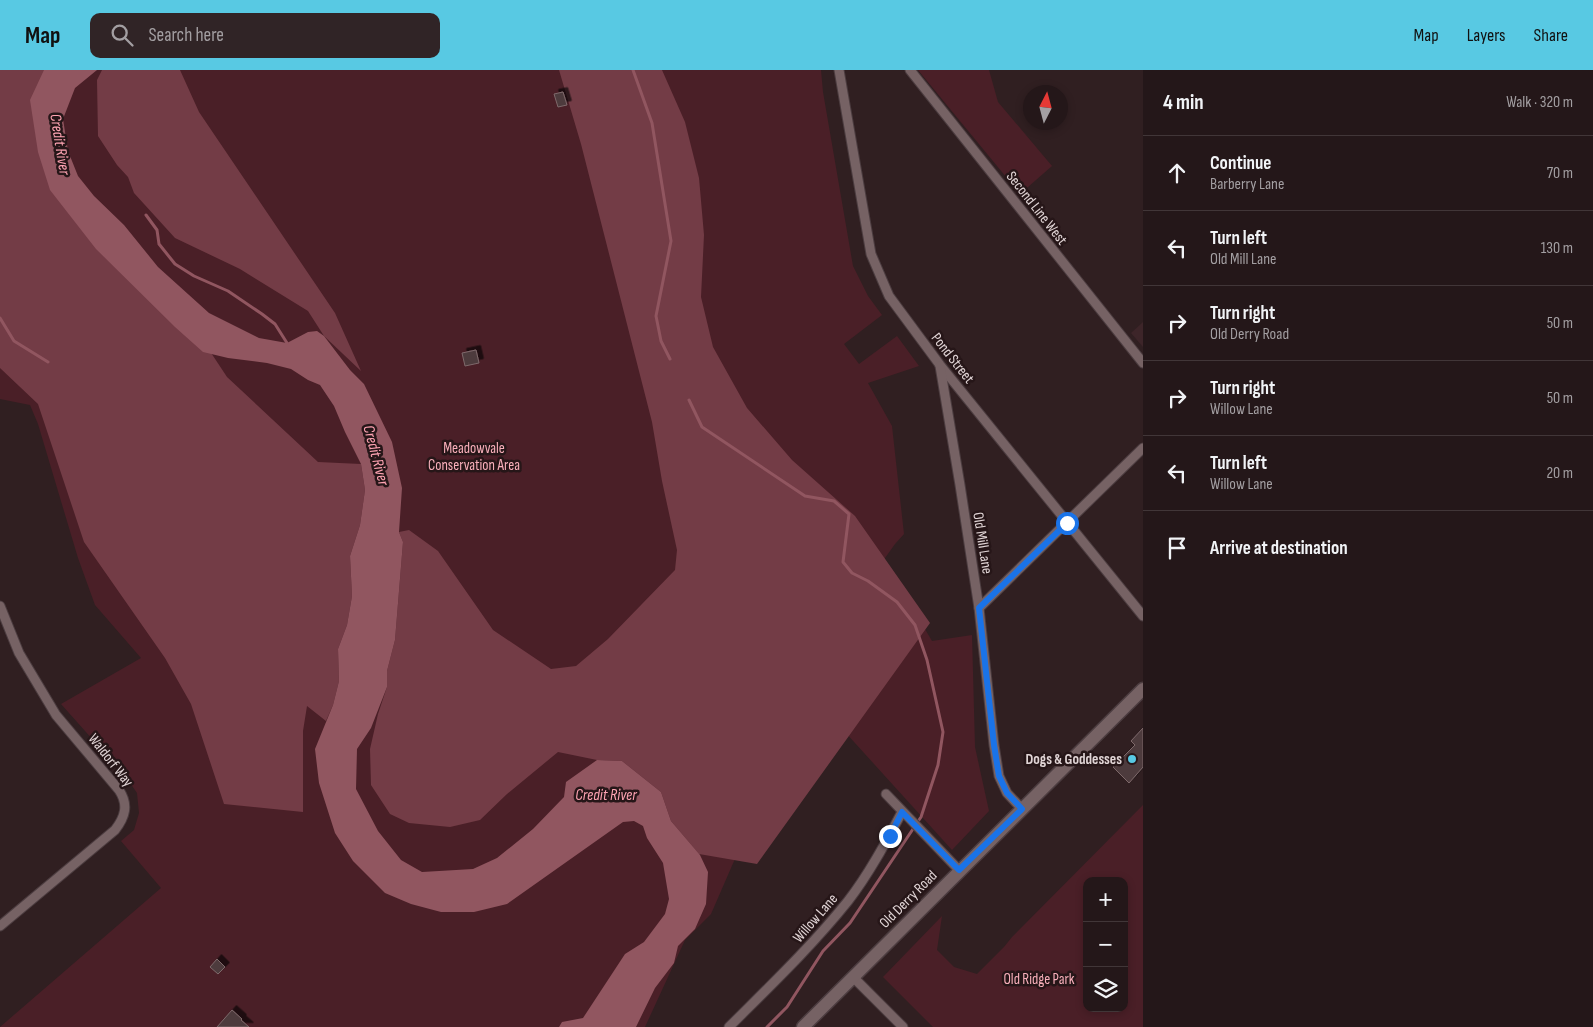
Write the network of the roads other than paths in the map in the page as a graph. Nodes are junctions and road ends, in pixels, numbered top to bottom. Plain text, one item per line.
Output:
1 (839, 70) edge
2 (910, 70) edge
3 (1143, 363) edge
4 (940, 365) junction
5 (1143, 448) edge
6 (1067, 523) junction
7 (0, 606) edge
8 (979, 608) junction
9 (1143, 616) edge
10 (1143, 689) edge
11 (886, 794) dead end
12 (1022, 809) junction
13 (905, 815) junction
14 (959, 870) junction
15 (0, 926) edge
16 (853, 977) junction
17 (729, 1027) edge
18 (803, 1027) edge
19 (903, 1027) edge

1 - 4 street, Pond Street
2 - 3 street, Second Line West
4 - 6 street, Pond Street
4 - 8 street, Old Mill Lane
5 - 6 street
6 - 8 street
6 - 9 street, Pond Street
7 - 15 street, Waldorf Way
8 - 12 street, Old Mill Lane
10 - 12 street, Old Derry Road
11 - 13 street
12 - 14 street, Old Derry Road
13 - 14 street
13 - 17 street, Willow Lane
14 - 16 street, Old Derry Road
16 - 18 street, Old Derry Road
16 - 19 street

